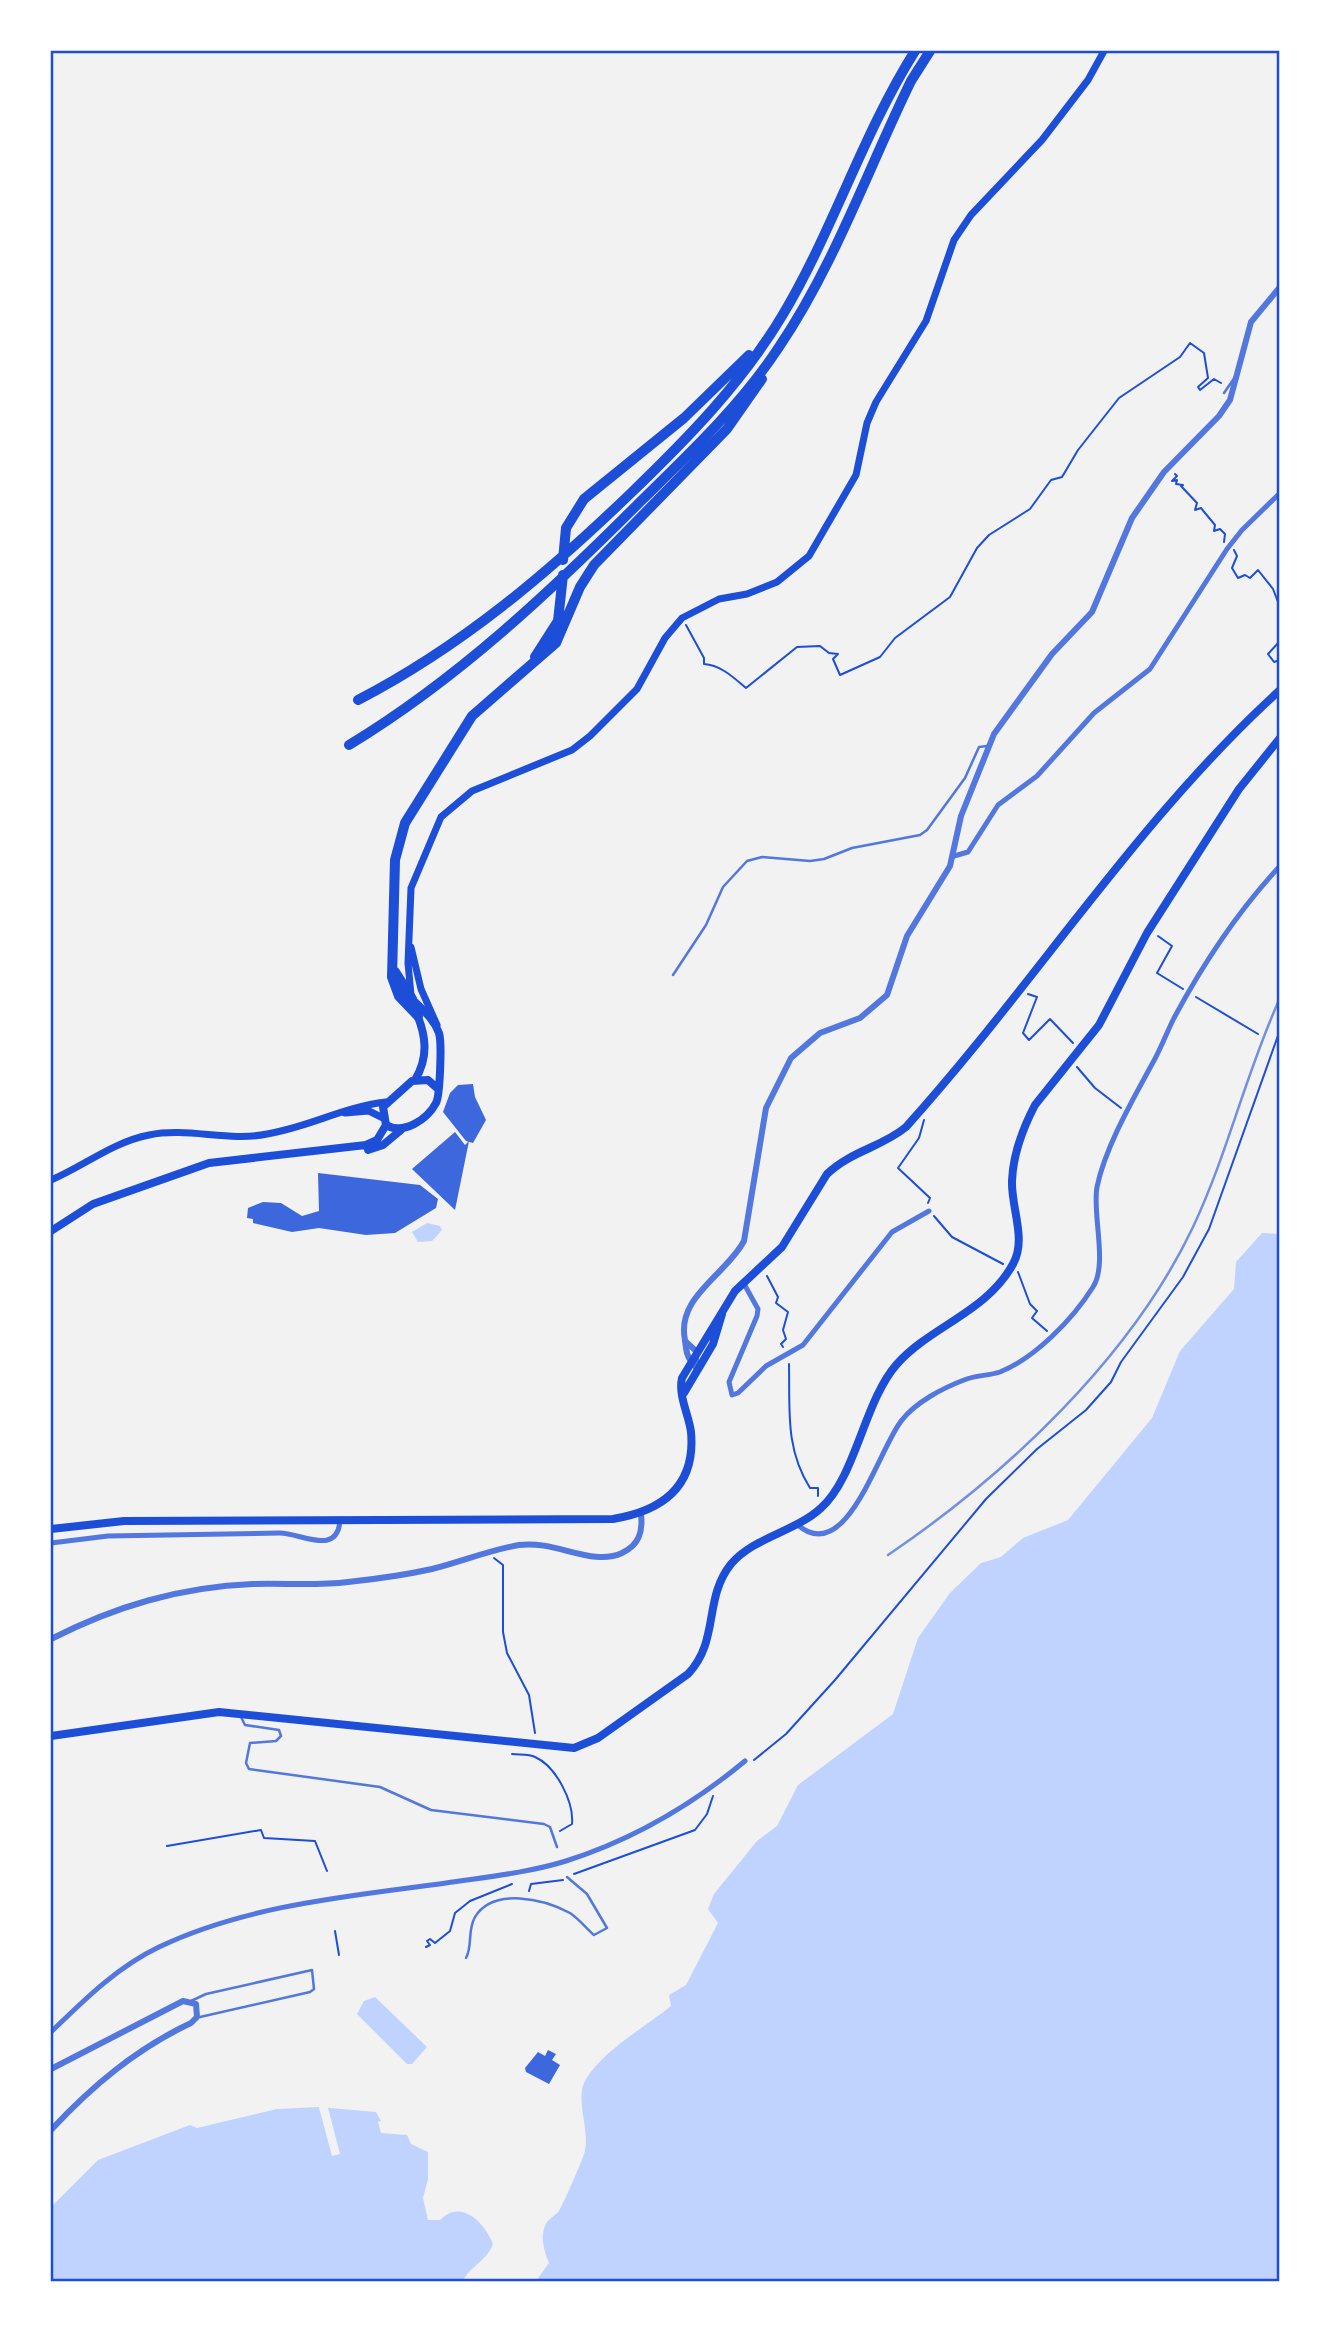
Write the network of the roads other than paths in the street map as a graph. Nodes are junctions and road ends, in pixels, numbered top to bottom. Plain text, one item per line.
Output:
1 (915, 51) edge
2 (930, 51) edge
3 (1104, 51) edge
4 (1280, 287) edge
5 (782, 317) junction
6 (778, 350) junction
7 (1238, 377) junction
8 (1224, 393) road end
9 (1280, 493) edge
10 (530, 663) junction
11 (1280, 690) edge
12 (358, 700) dead end
13 (1280, 738) edge
14 (349, 745) dead end
15 (988, 747) junction
16 (954, 856) junction
17 (1280, 866) edge
18 (410, 943) junction
19 (392, 962) junction
20 (673, 975) dead end
21 (412, 999) junction
22 (418, 1016) junction
23 (438, 1029) junction
24 (415, 1080) junction
25 (437, 1088) junction
26 (386, 1102) junction
27 (340, 1112) junction
28 (384, 1121) junction
29 (401, 1130) junction
30 (342, 1149) junction
31 (51, 1180) edge
32 (929, 1211) road end
33 (51, 1231) edge
34 (743, 1282) junction
35 (685, 1341) junction
36 (698, 1356) junction
37 (683, 1396) junction
38 (642, 1514) junction
39 (340, 1519) junction
40 (798, 1525) junction
41 (51, 1529) edge
42 (51, 1543) edge
43 (51, 1639) edge
44 (239, 1713) junction
45 (51, 1736) edge
46 (748, 1762) road end
47 (558, 1847) dead end
48 (567, 1877) road end
49 (466, 1958) dead end
50 (191, 2001) junction
51 (197, 2017) junction
52 (51, 2032) edge
53 (51, 2069) edge
54 (51, 2130) edge

1 - 5 highway
2 - 6 highway
3 - 18 main road
4 - 7 street
5 - 10 highway
5 - 12 highway
6 - 10 highway
6 - 14 highway
7 - 8 lane
7 - 15 street
9 - 16 street
10 - 19 highway
11 - 34 main road
13 - 40 main road
15 - 16 street
15 - 20 lane
16 - 35 street
17 - 40 street
18 - 21 main road
18 - 23 main road
19 - 21 highway
19 - 22 highway
21 - 22 main road
21 - 23 main road
22 - 24 main road
23 - 25 main road
24 - 25 main road
24 - 26 main road
25 - 29 main road
26 - 27 main road
26 - 28 main road
27 - 28 main road
27 - 31 main road
28 - 29 main road
28 - 30 main road
29 - 30 main road
30 - 33 main road
32 - 34 street
34 - 36 main road
35 - 36 street
35 - 36 street
36 - 37 main road
36 - 37 main road
37 - 38 main road
38 - 39 main road
38 - 43 street
39 - 41 main road
39 - 42 street
40 - 44 main road
44 - 45 main road
44 - 47 lane
46 - 52 street
48 - 49 lane
50 - 51 street
50 - 51 lane
50 - 53 street
51 - 54 street

